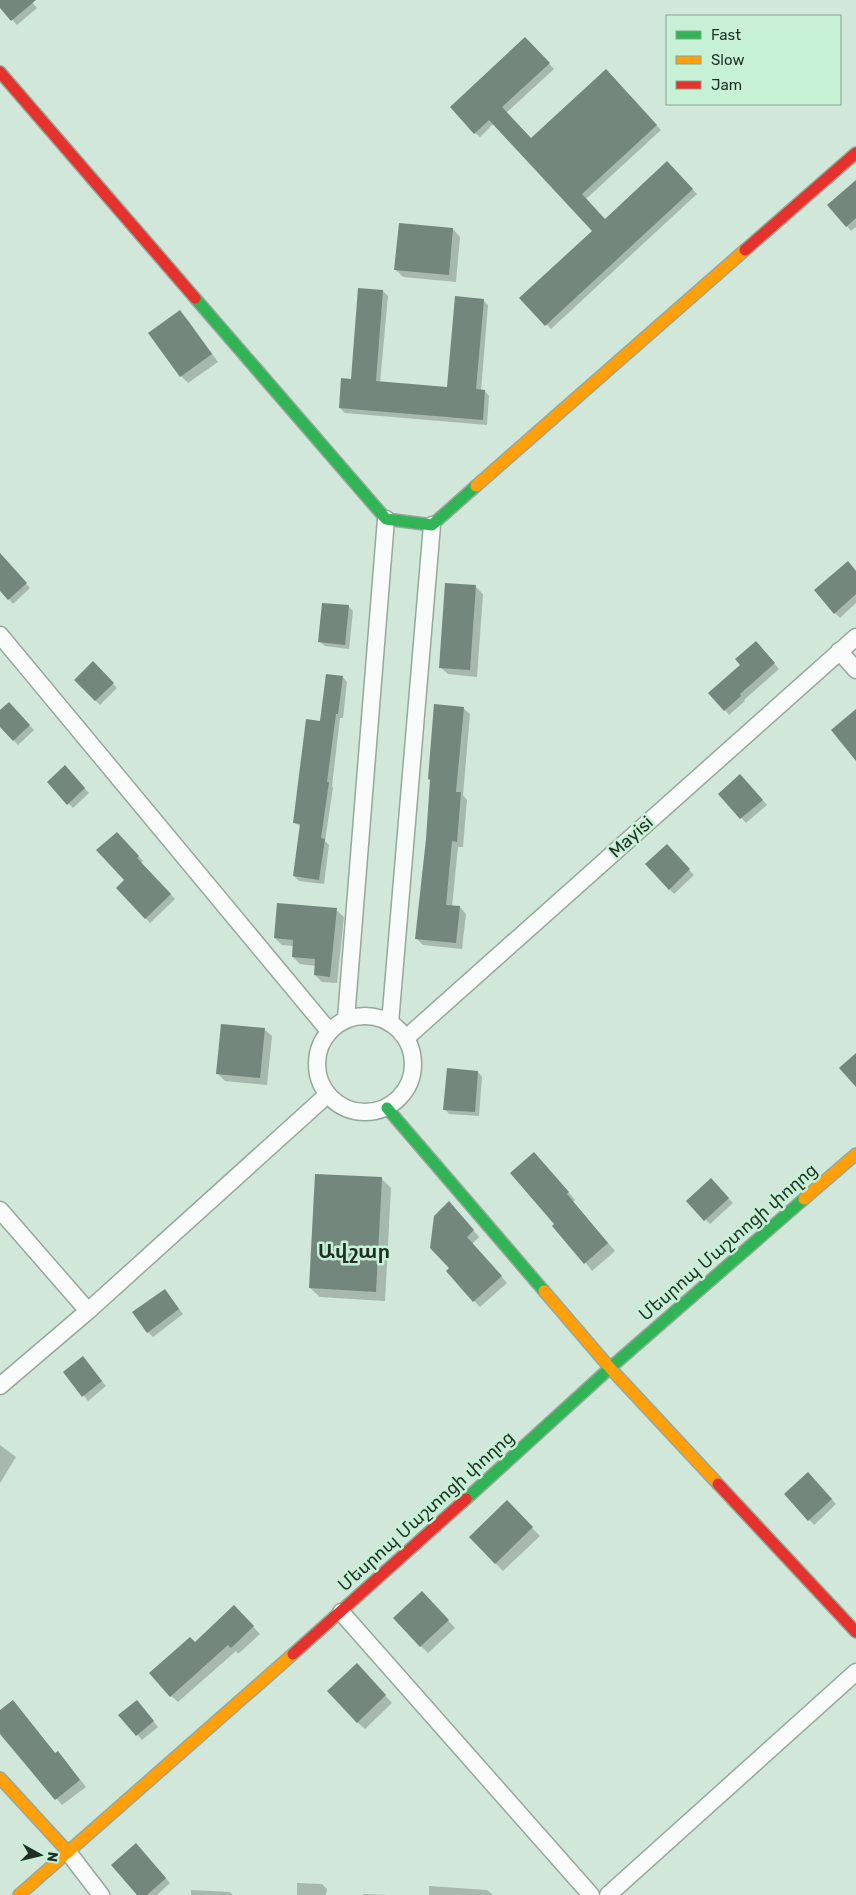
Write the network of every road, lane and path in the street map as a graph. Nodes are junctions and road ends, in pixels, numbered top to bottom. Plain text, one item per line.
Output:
1 (0, 72) edge
2 (856, 153) edge
3 (386, 519) junction
4 (432, 525) junction
5 (0, 635) edge
6 (856, 637) edge
7 (839, 652) junction
8 (856, 670) edge
9 (346, 1020) junction
10 (390, 1023) junction
11 (330, 1031) junction
12 (406, 1038) junction
13 (327, 1095) junction
14 (387, 1108) junction
15 (856, 1154) edge
16 (0, 1210) edge
17 (88, 1311) junction
18 (610, 1368) junction
19 (0, 1386) edge
20 (341, 1612) junction
21 (856, 1632) edge
22 (856, 1672) edge
23 (0, 1778) edge
24 (68, 1852) junction
25 (19, 1895) edge
26 (101, 1895) edge
27 (592, 1895) edge
28 (608, 1895) edge

1 - 3 street
2 - 4 street
3 - 4 street
3 - 9 street
4 - 10 street
5 - 11 street
6 - 7 street, Mayisi
7 - 8 street
7 - 12 street, Mayisi
9 - 10 street
9 - 11 street
10 - 12 street
11 - 13 street
12 - 14 street
13 - 14 street
13 - 17 street
14 - 18 street
15 - 18 street, Մեսրոպ Մաշտոցի փողոց
16 - 17 street
17 - 19 street
18 - 20 street, Մեսրոպ Մաշտոցի փողոց
18 - 21 street
20 - 24 street, Մեսրոպ Մաշտոցի փողոց
20 - 27 street
22 - 28 street
23 - 24 street
24 - 25 street, Մեսրոպ Մաշտոցի փողոց
24 - 26 street

